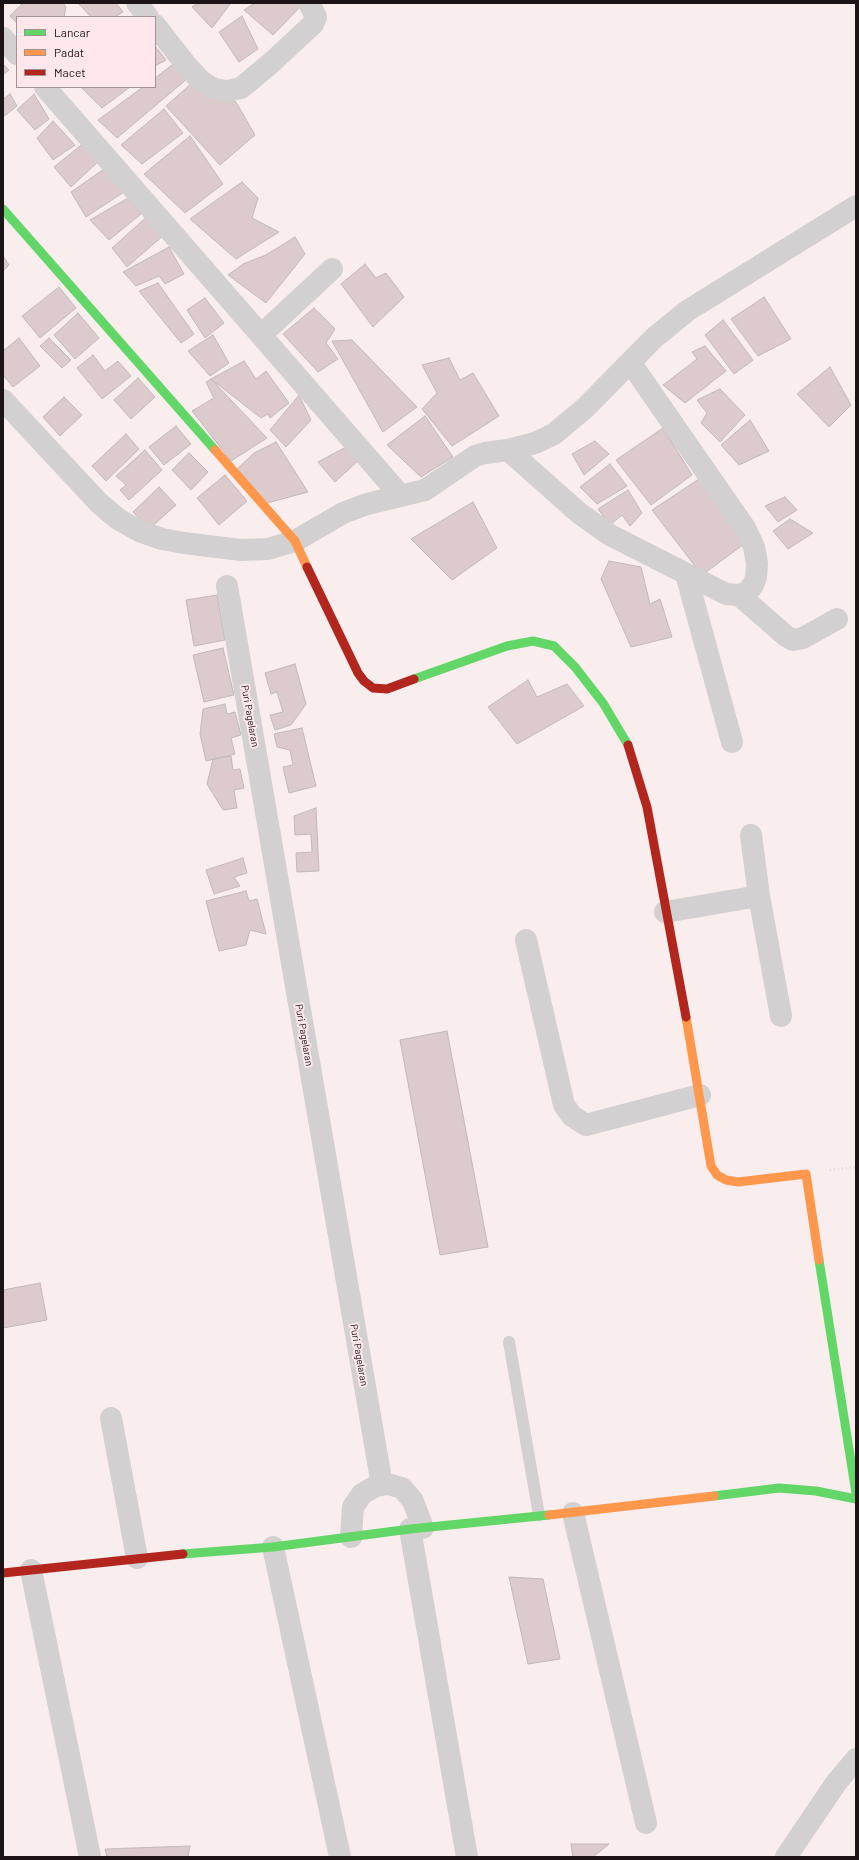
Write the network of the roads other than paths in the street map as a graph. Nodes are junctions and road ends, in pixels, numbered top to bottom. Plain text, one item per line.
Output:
1 (137, 3) edge
2 (309, 3) edge
3 (147, 16) edge
4 (156, 26) edge
5 (3, 38) edge
6 (16, 53) edge
7 (46, 88) edge
8 (856, 206) edge
9 (3, 209) edge
10 (332, 269) dead end
11 (261, 335) junction
12 (630, 362) junction
13 (3, 400) edge
14 (508, 450) junction
15 (400, 495) junction
16 (295, 541) junction
17 (686, 574) junction
18 (227, 586) dead end
19 (740, 595) junction
20 (837, 619) dead end
21 (732, 742) dead end
22 (751, 835) dead end
23 (759, 896) junction
24 (665, 912) junction
25 (526, 940) dead end
26 (781, 1016) dead end
27 (700, 1095) junction
28 (509, 1342) dead end
29 (111, 1418) dead end
30 (382, 1485) junction
31 (856, 1492) edge
32 (856, 1499) edge
33 (573, 1513) junction
34 (540, 1515) junction
35 (416, 1529) junction
36 (350, 1537) junction
37 (273, 1547) junction
38 (137, 1558) junction
39 (32, 1570) junction
40 (3, 1573) edge
41 (856, 1759) edge
42 (646, 1823) dead end
43 (90, 1857) edge
44 (340, 1857) edge
45 (467, 1857) edge
46 (786, 1857) edge

1 - 3 street
2 - 4 street
5 - 6 street
7 - 11 street
8 - 12 street
9 - 16 street
10 - 11 street
11 - 15 street
12 - 14 street
12 - 19 street
13 - 16 street
14 - 15 street
14 - 17 street
15 - 16 street
16 - 24 street
17 - 19 street
17 - 21 street
18 - 30 street, Puri Pagelaran
19 - 20 street
22 - 23 street
23 - 24 street
23 - 26 street
24 - 27 street
25 - 27 street
27 - 31 street
28 - 34 lane
29 - 38 street
30 - 35 street
30 - 36 street
32 - 33 street
33 - 34 street
33 - 42 street
34 - 35 street
35 - 36 street
35 - 45 street
36 - 37 street
37 - 38 street
37 - 44 street
38 - 39 street
39 - 40 street
39 - 43 street
41 - 46 street

